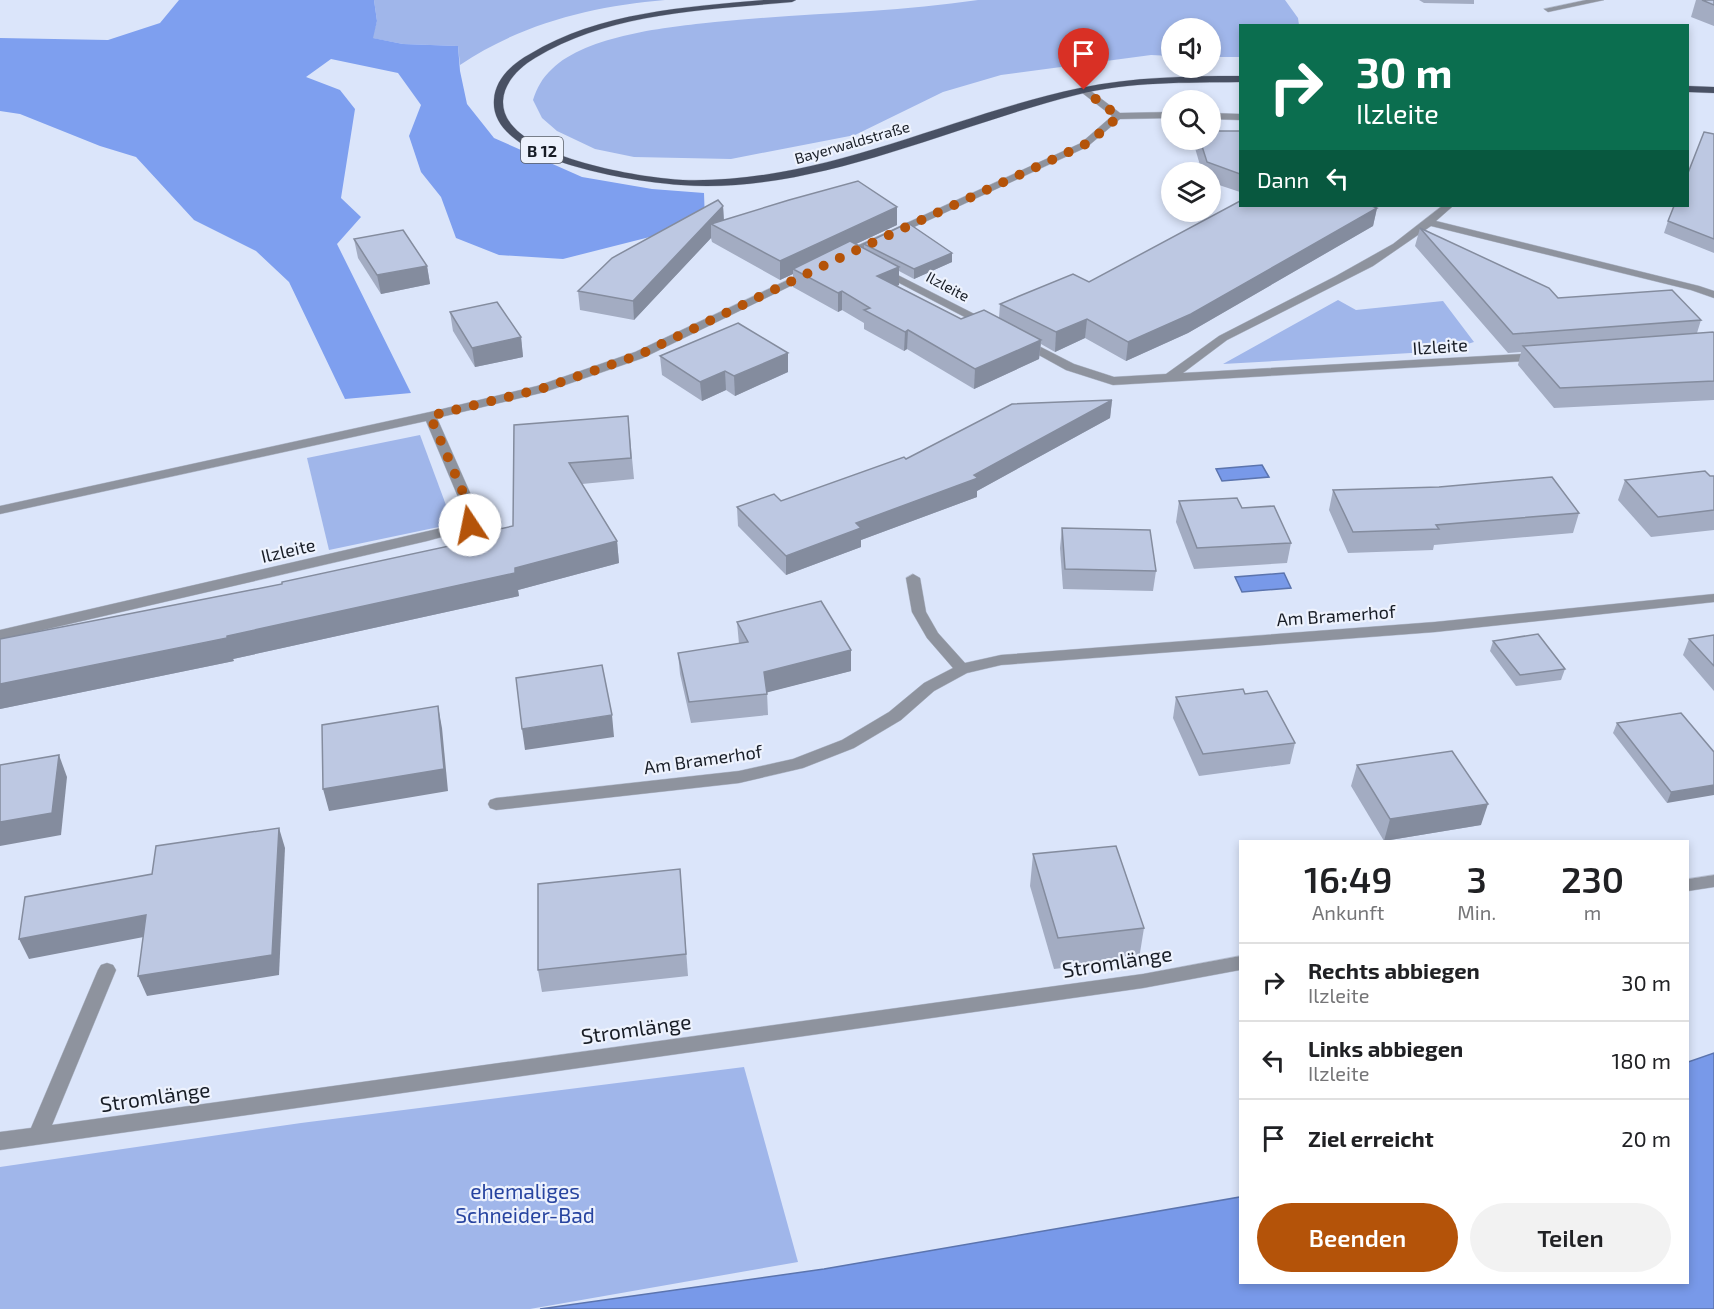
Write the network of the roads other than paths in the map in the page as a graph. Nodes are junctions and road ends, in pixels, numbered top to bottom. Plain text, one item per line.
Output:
1 (792, 0) edge
2 (1600, 0) edge
3 (1587, 1) edge
4 (1548, 9) dead end
5 (1239, 79) edge
6 (1084, 90) junction
7 (1689, 90) edge
8 (1714, 90) edge
9 (1161, 115) edge
10 (1118, 116) junction
11 (1221, 116) edge
12 (1239, 117) edge
13 (1447, 207) edge
14 (1430, 223) junction
15 (860, 258) junction
16 (1714, 295) edge
17 (1554, 356) edge
18 (1168, 379) junction
19 (430, 416) junction
20 (0, 510) edge
21 (913, 578) dead end
22 (1714, 598) edge
23 (0, 635) edge
24 (962, 669) junction
25 (496, 804) dead end
26 (1714, 881) edge
27 (1689, 885) edge
28 (1239, 963) edge
29 (107, 970) dead end
30 (38, 1135) junction
31 (0, 1141) edge

1 - 6 main road, Bayerwaldstraße / B 12
2 - 3 street
3 - 4 street
5 - 6 main road, Bayerwaldstraße / B 12
6 - 10 street
7 - 8 main road
9 - 10 street
10 - 15 street
11 - 12 street
13 - 14 street
14 - 16 street
14 - 18 street
15 - 18 street, Ilzleite
15 - 19 street
17 - 18 street, Ilzleite
19 - 20 street
19 - 23 street, Ilzleite
21 - 24 street
22 - 24 street, Am Bramerhof
24 - 25 street, Am Bramerhof
26 - 27 street
28 - 30 street, Stromlänge
29 - 30 street
30 - 31 street, Stromlänge

